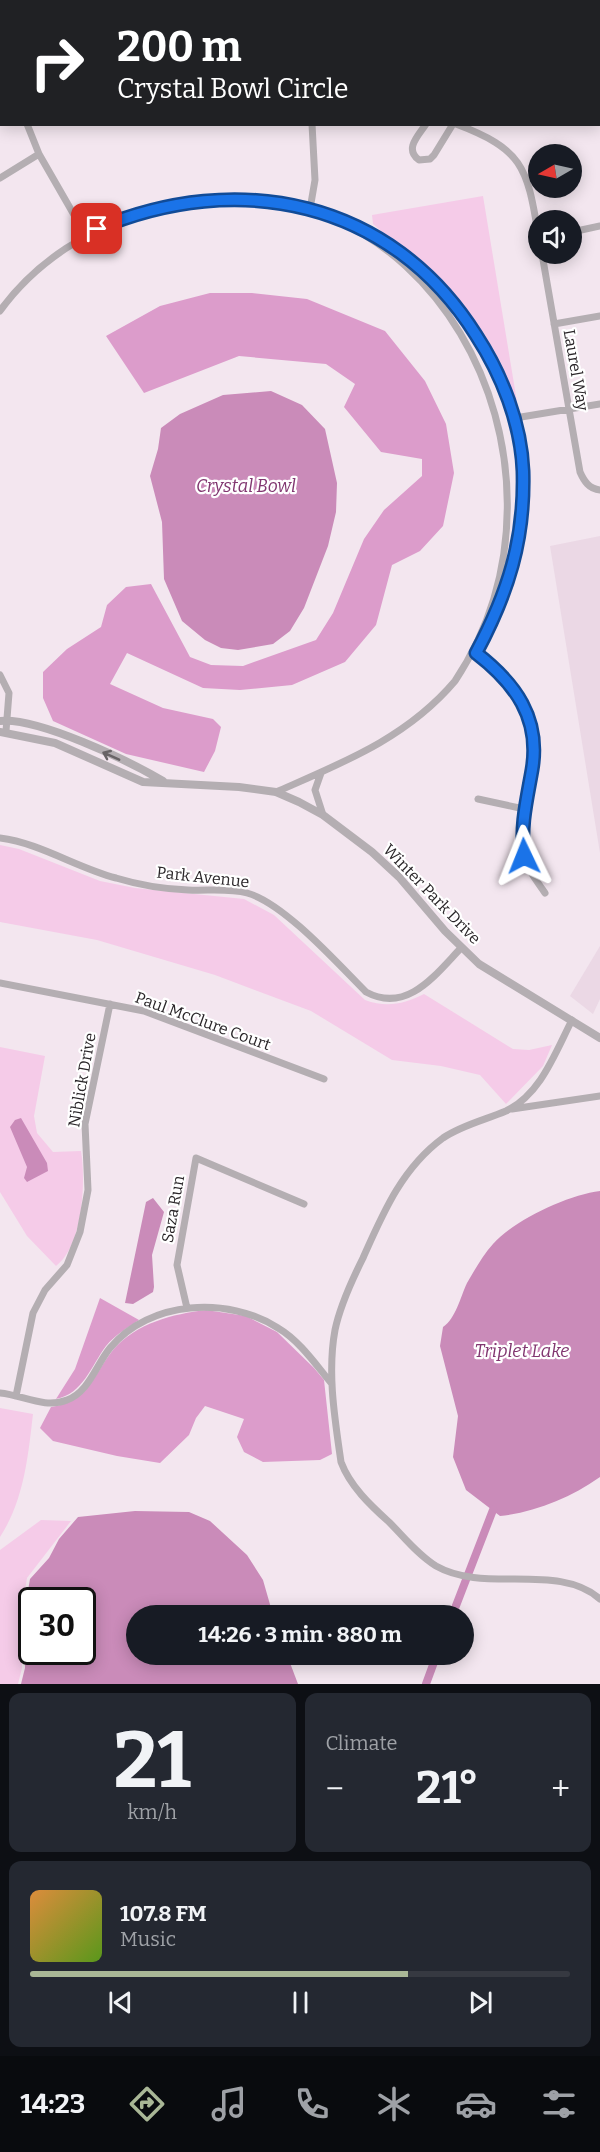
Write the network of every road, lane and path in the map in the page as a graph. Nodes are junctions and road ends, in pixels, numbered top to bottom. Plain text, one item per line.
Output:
1 (28, 126) edge
2 (312, 126) edge
3 (425, 126) edge
4 (454, 126) edge
5 (460, 126) edge
6 (39, 154) junction
7 (0, 178) edge
8 (310, 209) junction
9 (534, 210) edge
10 (600, 226) edge
11 (582, 230) edge
12 (85, 234) junction
13 (377, 236) dead end
14 (386, 242) dead end
15 (544, 264) edge
16 (428, 278) dead end
17 (0, 311) edge
18 (600, 316) edge
19 (554, 324) junction
20 (600, 404) edge
21 (511, 409) dead end
22 (569, 409) junction
23 (515, 418) junction
24 (516, 428) dead end
25 (600, 490) edge
26 (505, 593) dead end
27 (501, 602) dead end
28 (491, 624) dead end
29 (476, 653) junction
30 (0, 675) edge
31 (3, 721) edge
32 (3, 731) edge
33 (321, 773) junction
34 (164, 781) junction
35 (276, 792) junction
36 (478, 799) dead end
37 (524, 809) junction
38 (323, 815) junction
39 (0, 838) edge
40 (545, 893) dead end
41 (461, 948) junction
42 (0, 983) edge
43 (110, 1004) junction
44 (572, 1020) junction
45 (600, 1038) edge
46 (324, 1079) dead end
47 (600, 1095) edge
48 (509, 1109) junction
49 (304, 1204) dead end
50 (187, 1308) junction
51 (332, 1384) junction
52 (0, 1393) edge
53 (16, 1396) junction
54 (599, 1596) edge

1 - 6 street
2 - 8 street
3 - 4 street
5 - 9 street
6 - 7 street
6 - 12 street
8 - 12 street
8 - 13 street
10 - 11 street
12 - 17 street
14 - 16 street
15 - 19 street, Laurel Way
18 - 19 street
19 - 22 street, Laurel Way
20 - 22 street
21 - 23 street
22 - 23 street
22 - 25 street, Laurel Way
23 - 24 street
26 - 27 street
28 - 29 street
29 - 33 street
29 - 37 street
30 - 31 street
31 - 32 street
34 -> 31 street, Winter Park Drive
32 - 34 street, Winter Park Drive
33 - 35 street
33 - 38 street
34 - 35 street, Winter Park Drive
35 - 38 street, Winter Park Drive
36 - 37 street
37 - 40 street
38 - 41 street, Winter Park Drive
39 - 41 street, Park Avenue
41 - 44 street, Winter Park Drive
42 - 43 street, Paul McClure Court
43 - 46 street, Paul McClure Court
43 - 53 street, Niblick Drive
44 - 45 street, Winter Park Drive
44 - 48 street
47 - 48 street
48 - 51 street
49 - 50 street, Saza Run
50 - 51 street
50 - 53 street
51 - 54 street
52 - 53 street

